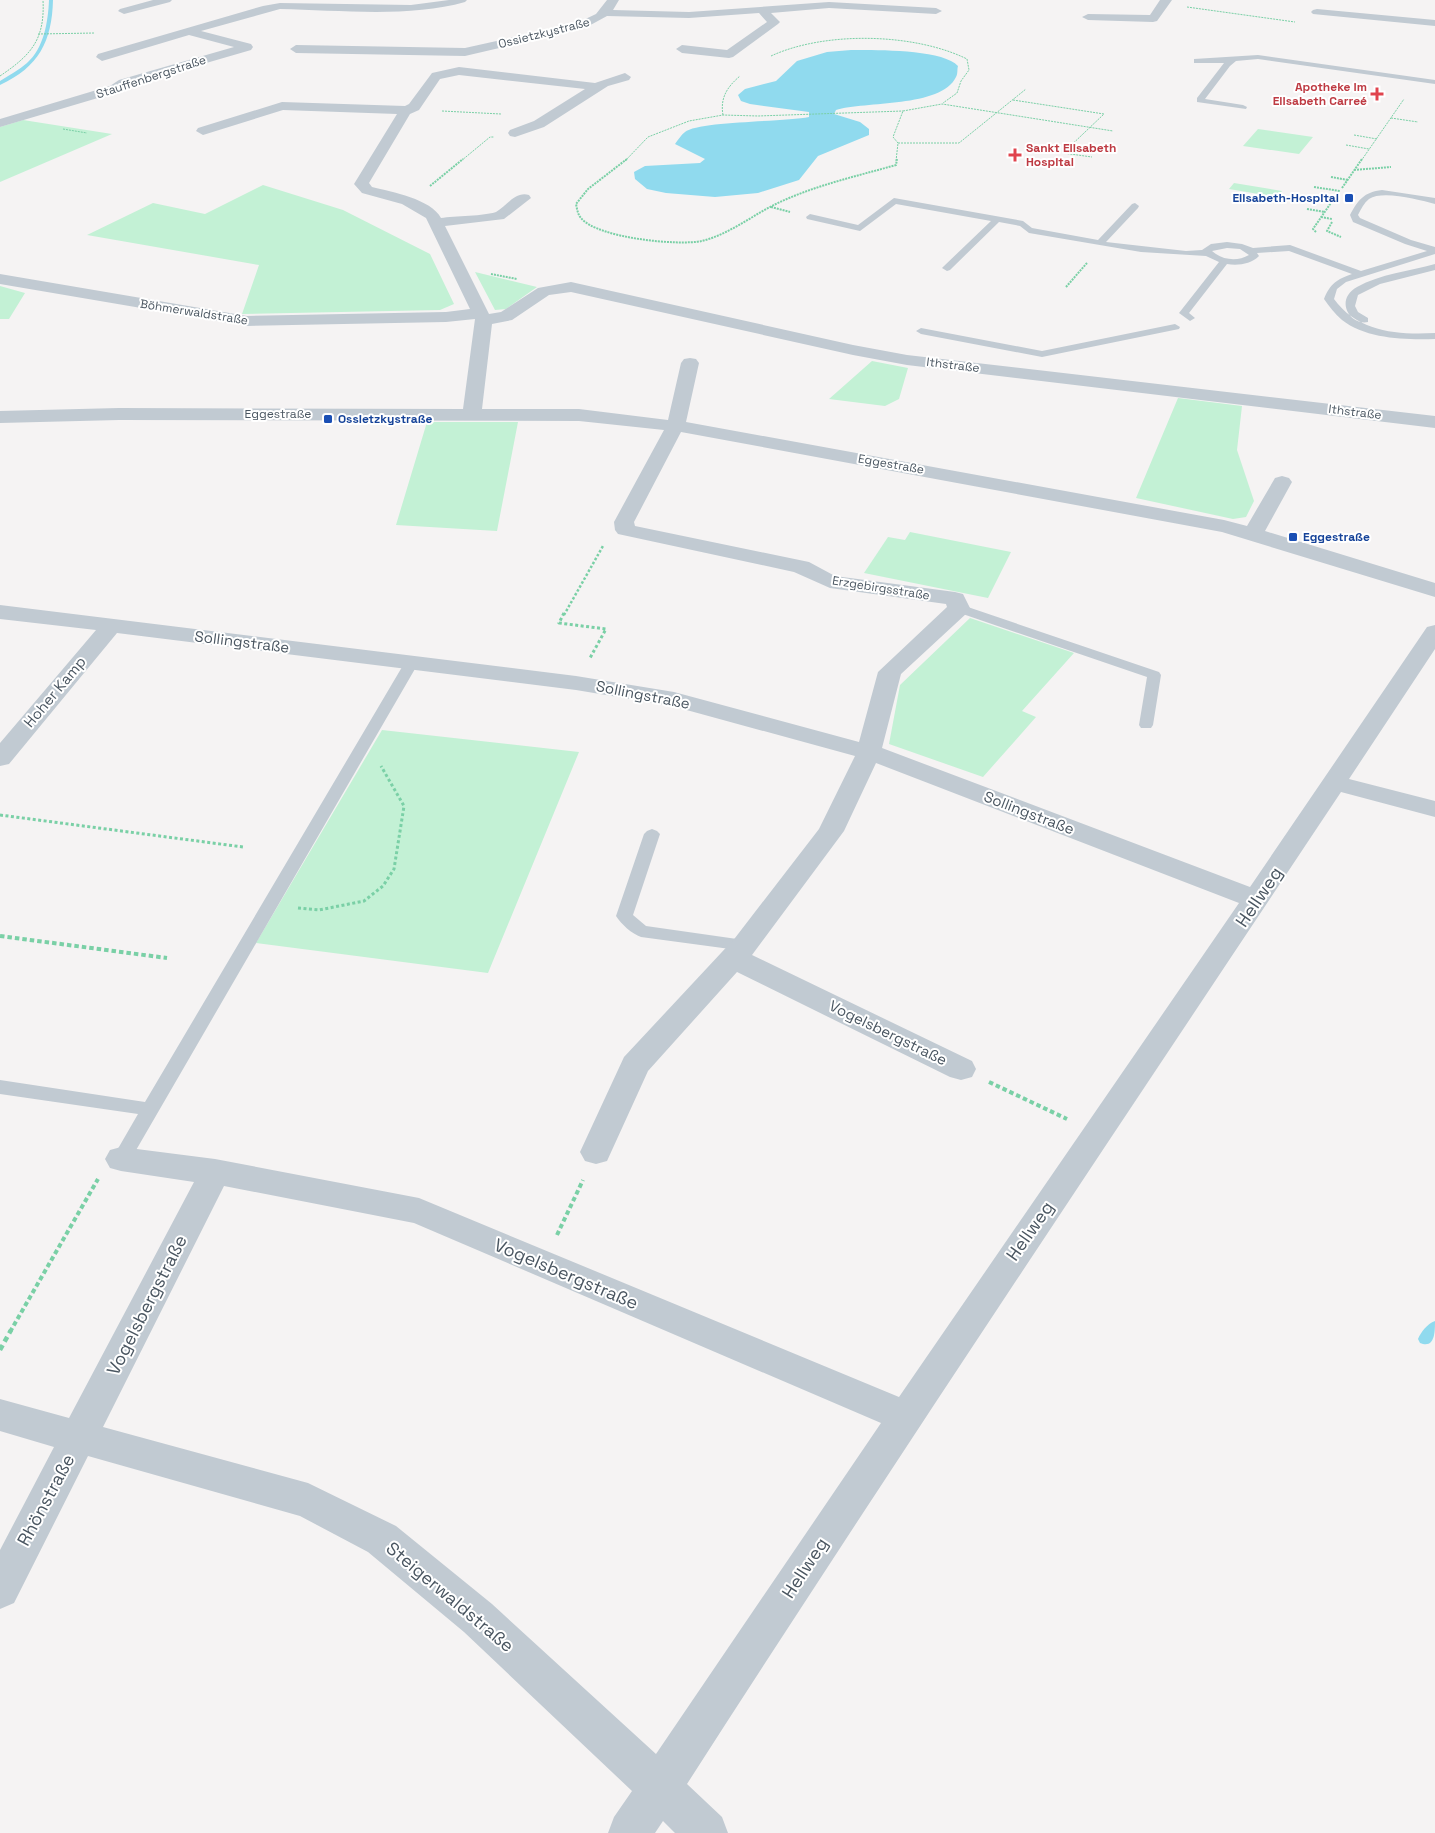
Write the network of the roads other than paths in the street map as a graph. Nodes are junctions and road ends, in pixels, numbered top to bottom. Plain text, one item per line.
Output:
1 (166, 0) edge
2 (461, 0) edge
3 (613, 0) edge
4 (1323, 0) edge
5 (1164, 2) edge
6 (762, 10) junction
7 (124, 11) dead end
8 (936, 11) dead end
9 (1317, 12) junction
10 (607, 13) junction
11 (1088, 17) dead end
12 (1435, 23) edge
13 (1311, 24) road end
14 (191, 32) junction
15 (296, 49) dead end
16 (682, 49) dead end
17 (465, 52) junction
18 (102, 57) dead end
19 (1234, 60) junction
20 (1197, 61) dead end
21 (459, 71) junction
22 (625, 77) dead end
23 (1435, 82) edge
24 (596, 87) junction
25 (1243, 107) dead end
26 (409, 110) junction
27 (0, 123) edge
28 (203, 130) dead end
29 (515, 133) road end
30 (524, 198) dead end
31 (1435, 201) edge
32 (1135, 206) dead end
33 (810, 217) dead end
34 (998, 219) junction
35 (436, 223) junction
36 (1408, 242) junction
37 (1102, 243) junction
38 (1435, 250) edge
39 (1252, 251) junction
40 (1208, 253) junction
41 (1410, 259) junction
42 (1225, 261) junction
43 (947, 268) dead end
44 (1435, 268) edge
45 (1360, 274) junction
46 (0, 279) edge
47 (1382, 282) junction
48 (482, 316) junction
49 (1190, 318) dead end
50 (1175, 327) dead end
51 (921, 331) dead end
52 (1433, 335) edge
53 (690, 363) dead end
54 (472, 414) junction
55 (0, 418) edge
56 (1435, 422) edge
57 (676, 425) junction
58 (1282, 482) dead end
59 (1253, 534) junction
60 (1435, 590) edge
61 (959, 608) junction
62 (0, 612) edge
63 (111, 626) junction
64 (1435, 632) edge
65 (412, 662) junction
66 (1146, 724) dead end
67 (869, 752) junction
68 (0, 759) edge
69 (1335, 783) junction
70 (1435, 809) edge
71 (652, 834) dead end
72 (1257, 900) junction
73 (739, 952) junction
74 (961, 1069) road end
75 (0, 1087) edge
76 (149, 1109) junction
77 (596, 1152) road end
78 (121, 1159) joint
79 (215, 1172) junction
80 (0, 1415) edge
81 (905, 1416) junction
82 (79, 1437) junction
83 (0, 1590) edge
84 (660, 1787) junction
85 (630, 1833) edge
86 (706, 1833) edge

1 - 7 street
2 - 14 street
3 - 10 street, Ossietzkystraße
4 - 9 street
5 - 11 street
6 - 8 street
6 - 10 street
6 - 16 street
9 - 12 street
9 - 13 street
10 - 17 street, Ossietzkystraße
14 - 18 street
14 - 27 street, Stauffenbergstraße
15 - 17 street, Ossietzkystraße
17 - 21 street
19 - 20 lane
19 - 23 lane
19 - 25 lane
21 - 24 street
21 - 26 street
22 - 24 street
24 - 29 street
26 - 28 street
26 - 35 street
30 - 35 street
31 - 36 lane
32 - 37 lane
33 - 34 lane
34 - 37 lane
34 - 43 lane
35 - 48 street
36 - 38 lane
36 - 41 lane
37 - 40 lane
38 - 41 lane
39 - 40 lane
39 - 42 lane
39 - 45 lane
40 - 42 lane
41 - 45 lane
42 - 49 lane
44 - 47 lane
45 - 47 lane
45 - 52 lane
46 - 48 street, Böhmerwaldstraße
47 - 52 lane
48 - 54 street
48 - 56 street, Ithstraße
50 - 51 lane
53 - 57 street
54 - 55 street, Eggestraße
54 - 57 street, Eggestraße
57 - 59 street, Eggestraße
57 - 61 street, Erzgebirgsstraße
58 - 59 street
59 - 60 street, Eggestraße
61 - 66 lane
61 - 67 street
62 - 63 street, Sollingstraße
63 - 65 street, Sollingstraße
63 - 68 street, Hoher Kamp
64 - 69 street, Hellweg
65 - 67 street, Sollingstraße
65 - 76 lane
67 - 72 street, Sollingstraße
67 - 73 street
69 - 70 street
69 - 72 street, Hellweg
71 - 73 lane
72 - 81 street, Hellweg
73 - 74 street, Vogelsbergstraße
73 - 77 street
75 - 76 lane
76 - 78 lane
78 - 79 street, Vogelsbergstraße
79 - 81 street, Vogelsbergstraße
79 - 82 street, Vogelsbergstraße
80 - 82 street, Steigerwaldstraße
81 - 84 street, Hellweg
82 - 83 street, Rhönstraße
82 - 84 street, Steigerwaldstraße
84 - 85 street, Hellweg
84 - 86 street, Steigerwaldstraße

